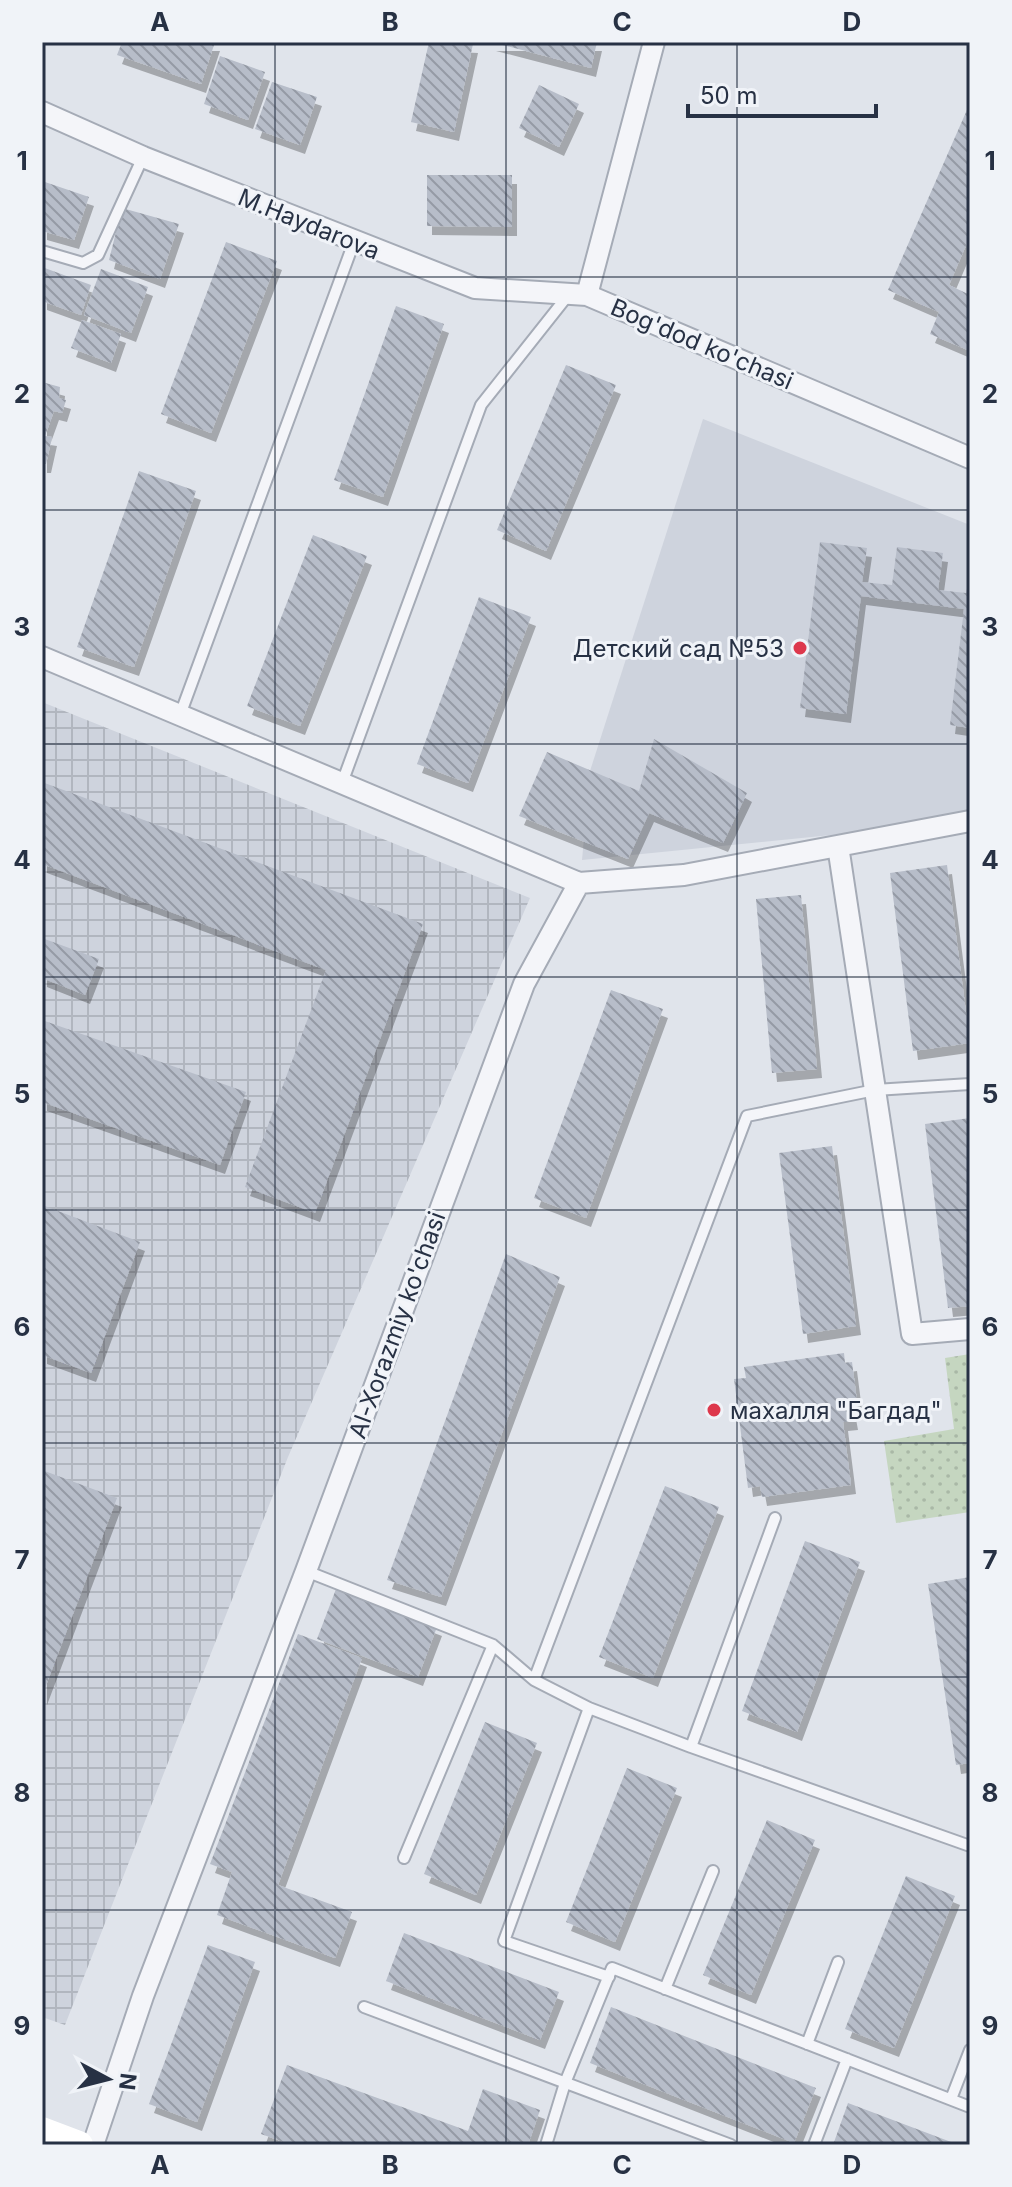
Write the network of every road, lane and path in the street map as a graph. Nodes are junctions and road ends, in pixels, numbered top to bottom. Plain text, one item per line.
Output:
1 (654, 42) edge
2 (42, 112) edge
3 (143, 157) junction
4 (354, 242) junction
5 (42, 251) edge
6 (578, 295) junction
7 (970, 458) edge
8 (42, 657) edge
9 (180, 715) junction
10 (342, 783) junction
11 (970, 821) edge
12 (838, 846) junction
13 (579, 883) junction
14 (970, 1084) edge
15 (875, 1090) junction
16 (970, 1329) edge
17 (775, 1518) dead end
18 (306, 1571) junction
19 (493, 1645) junction
20 (534, 1680) junction
21 (589, 1708) junction
22 (691, 1747) junction
23 (970, 1846) edge
24 (404, 1858) dead end
25 (713, 1871) dead end
26 (838, 1962) dead end
27 (609, 1977) junction
28 (665, 1989) junction
29 (364, 2007) dead end
30 (807, 2044) junction
31 (970, 2050) edge
32 (847, 2059) junction
33 (565, 2083) junction
34 (951, 2099) junction
35 (970, 2107) edge
36 (42, 2131) edge
37 (79, 2145) edge
38 (93, 2145) edge
39 (546, 2145) edge
40 (731, 2145) edge
41 (814, 2145) edge

1 - 6 street, Bog'dod ko'chasi
2 - 3 street, M.Haydarova
3 - 4 street, M.Haydarova
3 - 5 lane
4 - 6 street, M.Haydarova
4 - 9 lane
6 - 7 street, Bog'dod ko'chasi
6 - 10 lane
8 - 9 street
9 - 10 street
10 - 13 street
11 - 12 street
12 - 13 street
12 - 15 street
13 - 18 street, Al-Xorazmiy ko'chasi
14 - 15 lane
15 - 16 street
15 - 20 lane
17 - 22 lane
18 - 19 lane
18 - 38 street, Al-Xorazmiy ko'chasi
19 - 20 lane
19 - 24 lane
20 - 21 lane
21 - 22 lane
21 - 27 lane
22 - 23 lane
25 - 28 lane
26 - 30 lane
27 - 28 lane
27 - 33 lane
28 - 30 lane
29 - 33 lane
30 - 32 lane
31 - 34 lane
32 - 34 lane
32 - 41 lane
33 - 39 lane
33 - 40 lane
34 - 35 lane
36 - 37 main road

